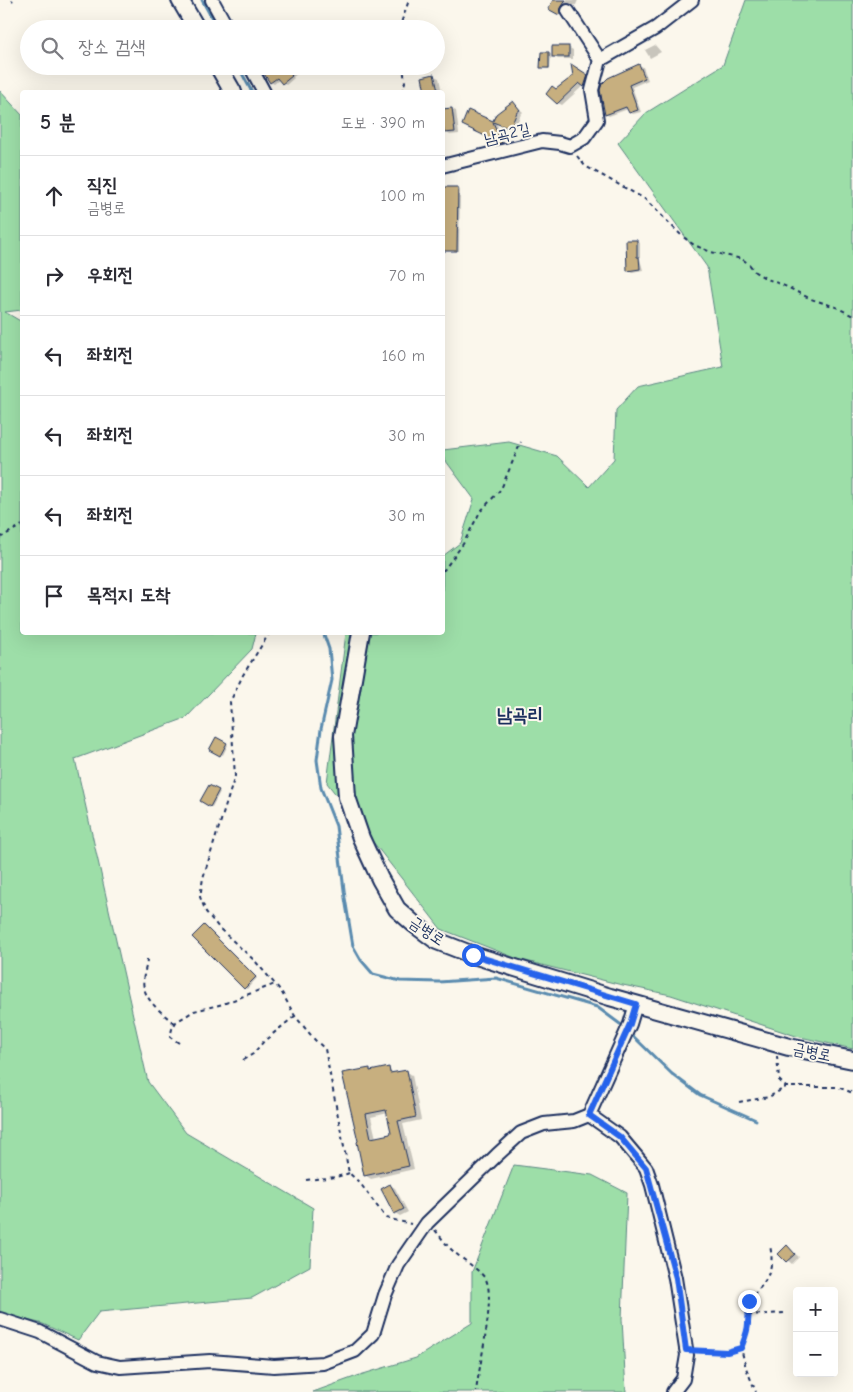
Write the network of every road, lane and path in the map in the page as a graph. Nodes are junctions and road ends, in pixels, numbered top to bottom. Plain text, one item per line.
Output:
1 (180, 0) edge
2 (212, 0) edge
3 (409, 0) edge
4 (692, 0) edge
5 (568, 11) dead end
6 (192, 20) edge
7 (223, 20) edge
8 (402, 20) edge
9 (600, 60) junction
10 (223, 75) edge
11 (255, 75) edge
12 (404, 75) edge
13 (232, 90) edge
14 (263, 90) edge
15 (403, 90) edge
16 (570, 146) junction
17 (445, 165) edge
18 (853, 316) edge
19 (521, 442) dead end
20 (20, 526) edge
21 (0, 538) edge
22 (445, 569) edge
23 (268, 635) edge
24 (360, 635) edge
25 (147, 959) dead end
26 (275, 984) junction
27 (636, 1004) junction
28 (295, 1016) junction
29 (175, 1024) junction
30 (179, 1043) dead end
31 (778, 1044) junction
32 (243, 1060) dead end
33 (853, 1060) edge
34 (786, 1087) junction
35 (853, 1093) edge
36 (739, 1102) dead end
37 (589, 1115) junction
38 (349, 1173) junction
39 (306, 1180) dead end
40 (427, 1222) junction
41 (770, 1246) dead end
42 (785, 1313) dead end
43 (748, 1315) junction
44 (0, 1319) edge
45 (741, 1348) junction
46 (686, 1350) junction
47 (476, 1392) edge
48 (673, 1392) edge
49 (756, 1392) edge

1 - 6 street
2 - 7 street
3 - 8 path
4 - 9 street
5 - 9 street
9 - 16 street
10 - 13 street
11 - 14 street
12 - 15 path
16 - 17 street, 남곡2길
16 - 18 path
19 - 22 path
20 - 21 path
23 - 26 path
24 - 27 street, 금병로
25 - 29 path
26 - 28 path
26 - 29 path
27 - 31 street, 금병로
27 - 37 street
28 - 32 path
28 - 38 path
29 - 30 path
31 - 33 street, 금병로
31 - 34 path
34 - 35 path
34 - 36 path
37 - 40 street
37 - 46 street
38 - 39 path
38 - 40 path
40 - 44 street
40 - 47 path
41 - 43 path
42 - 43 path
43 - 45 path
45 - 46 path
45 - 49 path
46 - 48 street

